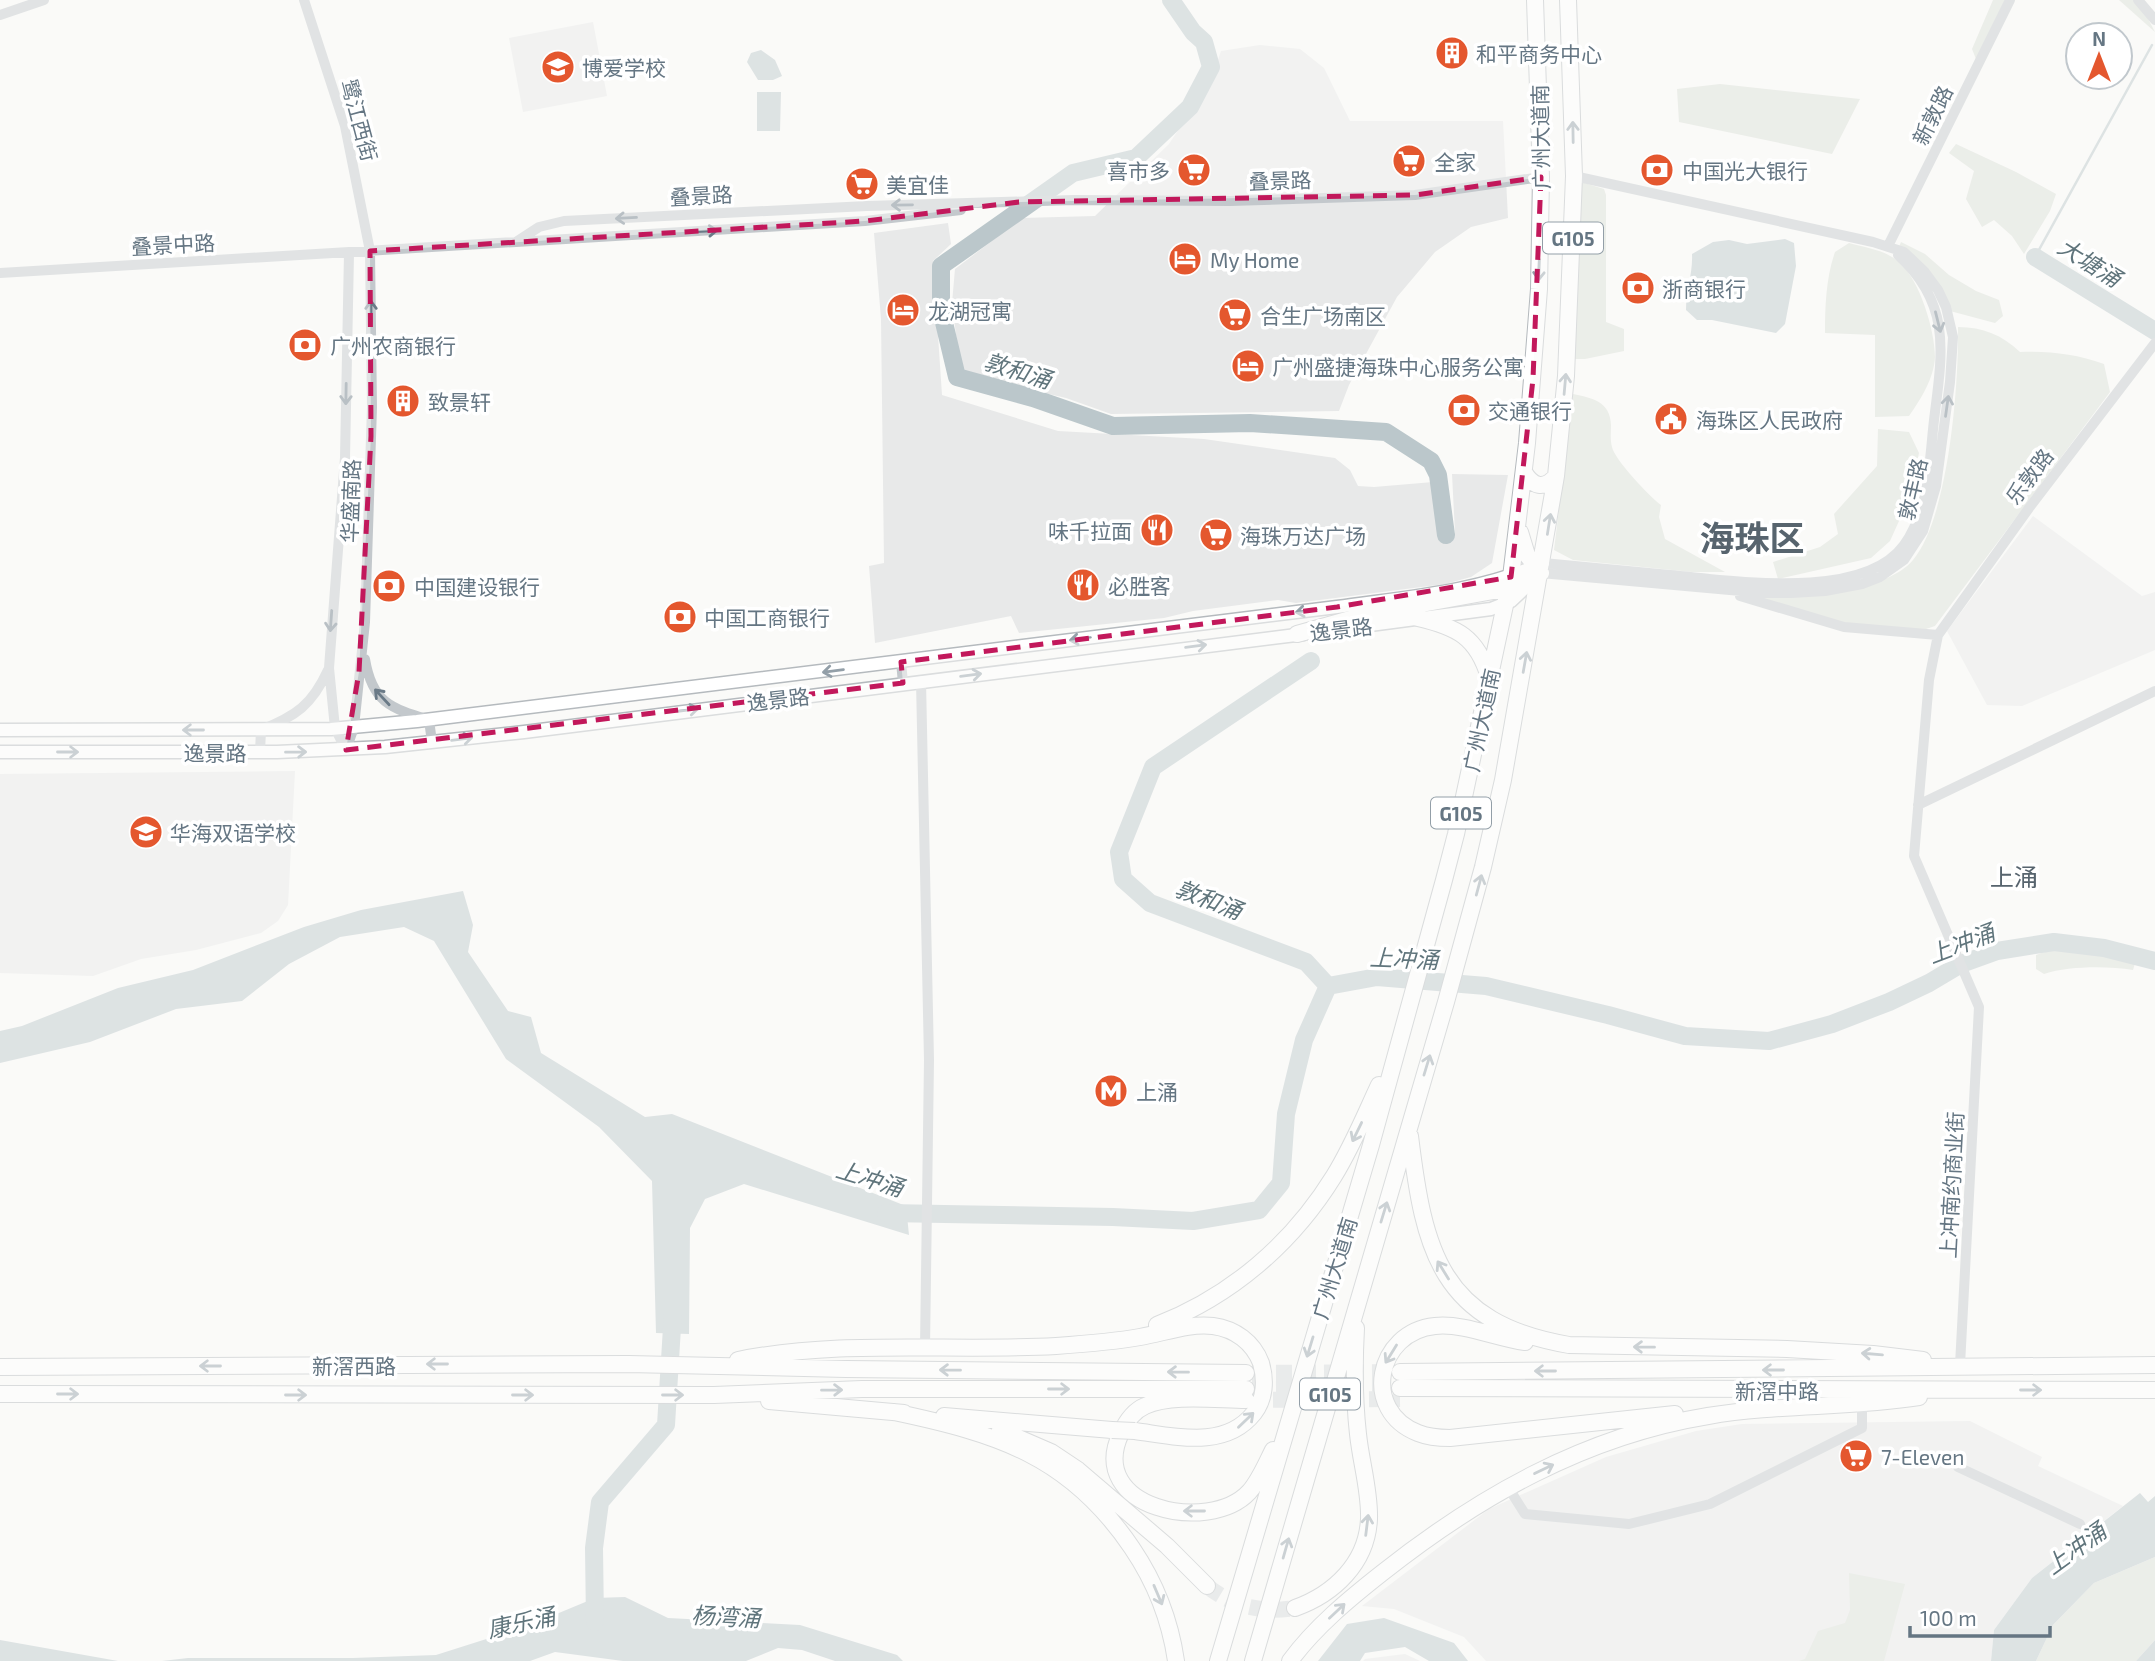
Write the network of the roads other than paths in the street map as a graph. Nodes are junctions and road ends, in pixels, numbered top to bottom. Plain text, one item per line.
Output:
1 (44, 0) edge
2 (304, 0) edge
3 (1535, 0) edge
4 (1567, 0) edge
5 (2010, 0) edge
6 (2138, 0) edge
7 (0, 16) edge
8 (2155, 20) edge
9 (1574, 176) junction
10 (1541, 177) junction
11 (1019, 202) junction
12 (516, 242) junction
13 (1888, 246) junction
14 (370, 251) junction
15 (349, 253) junction
16 (0, 273) edge
17 (2155, 343) edge
18 (1524, 472) junction
19 (1556, 476) junction
20 (1518, 526) junction
21 (1540, 567) junction
22 (1516, 584) junction
23 (1717, 589) junction
24 (1506, 604) junction
25 (1534, 610) junction
26 (1416, 611) junction
27 (1297, 634) junction
28 (1938, 635) junction
29 (363, 649) junction
30 (901, 662) junction
31 (329, 668) junction
32 (1490, 680) junction
33 (921, 681) junction
34 (903, 683) junction
35 (2155, 691) edge
36 (429, 720) junction
37 (354, 727) junction
38 (335, 728) junction
39 (0, 730) edge
40 (261, 730) junction
41 (432, 742) junction
42 (346, 750) junction
43 (0, 752) edge
44 (260, 752) junction
45 (1918, 805) junction
46 (1397, 1048) junction
47 (1409, 1128) junction
48 (1358, 1299) junction
49 (1087, 1344) junction
50 (1594, 1346) junction
51 (925, 1348) junction
52 (1960, 1364) junction
53 (2155, 1365) edge
54 (709, 1366) junction
55 (0, 1367) edge
56 (1988, 1368) junction
57 (1246, 1387) junction
58 (1963, 1390) junction
59 (2155, 1390) edge
60 (0, 1394) edge
61 (715, 1395) junction
62 (1862, 1403) junction
63 (1778, 1407) junction
64 (894, 1412) junction
65 (1288, 1420) junction
66 (1958, 1468) dead end
67 (1508, 1487) junction
68 (2080, 1524) dead end
69 (1207, 1586) tunnel mouth
70 (1295, 1608) tunnel mouth
71 (1176, 1661) edge
72 (1218, 1661) edge
73 (1254, 1661) edge
74 (1290, 1661) edge

1 - 7 street
2 - 14 street, 鹭江西街
3 - 10 highway, 广州大道南 / G105
9 -> 4 highway, 广州大道南 / G105
5 - 13 street, 新敦路
6 - 8 street
9 - 13 street, 敦丰路
19 -> 9 highway, 广州大道南 / G105
10 - 11 street, 叠景路
10 -> 18 highway, 广州大道南 / G105
12 -> 11 street, 叠景路
11 -> 12 street, 叠景路
12 - 14 street, 叠景路
13 -> 21 street, 敦丰路
23 -> 13 street, 敦丰路
14 - 15 street, 叠景路
29 -> 14 street, 华盛南路
15 - 16 street, 叠景中路
15 -> 31 street
17 - 28 street, 乐敦路
18 - 19 highway
18 - 20 highway, 广州大道南 / G105
21 -> 19 highway, 广州大道南 / G105
20 - 21 highway
20 - 22 highway, 广州大道南 / G105
21 - 22 highway
21 - 23 street, 敦丰路
21 - 25 highway, 广州大道南 / G105
22 - 24 highway, 广州大道南 / G105
22 - 25 highway
22 - 26 highway
22 -> 30 main road, 逸景路
23 - 28 street
24 - 26 main road, 逸景路
24 - 32 highway, 广州大道南 / G105
47 -> 25 highway, 广州大道南 / G105
26 - 27 highway
26 - 27 main road, 逸景路
26 - 32 highway
33 -> 27 main road, 逸景路
28 - 45 street
36 -> 29 street
29 - 37 street, 华盛南路
30 - 34 street
30 -> 36 main road, 逸景路
31 - 38 street
31 - 40 street
32 - 46 highway, 广州大道南 / G105
33 - 34 main road, 逸景路
33 - 51 street
41 -> 34 main road, 逸景路
35 - 45 street
36 - 37 main road, 逸景路
36 - 41 street
37 - 38 main road, 逸景路
37 - 42 street, 华盛南路
38 - 40 main road, 逸景路
38 - 42 street
40 -> 39 main road, 逸景路
40 - 44 street
41 - 42 main road, 逸景路
44 -> 42 main road, 逸景路
43 -> 44 main road, 逸景路
45 - 52 street, 上冲南约商业街
46 -> 49 highway
46 -> 65 highway, 广州大道南 / G105
48 -> 47 highway, 广州大道南 / G105
50 -> 47 highway
70 -> 48 highway
73 -> 48 highway, 广州大道南 / G105
49 - 51 highway
64 -> 49 highway, bridge
52 -> 50 highway
50 -> 63 highway
51 - 54 highway
52 - 56 highway
53 - 56 highway, 新滘中路
54 -> 55 highway, 新滘西路
57 -> 54 highway
56 -> 58 highway, 新滘中路
61 -> 57 highway
65 -> 57 highway
58 -> 59 highway, 新滘中路
58 - 62 highway
60 -> 61 highway, 新滘西路
61 - 64 highway
62 - 63 highway
62 - 67 street
67 -> 63 highway
64 - 69 highway
64 -> 71 highway
65 - 72 highway, 广州大道南 / G105
66 - 68 street
74 -> 67 highway

